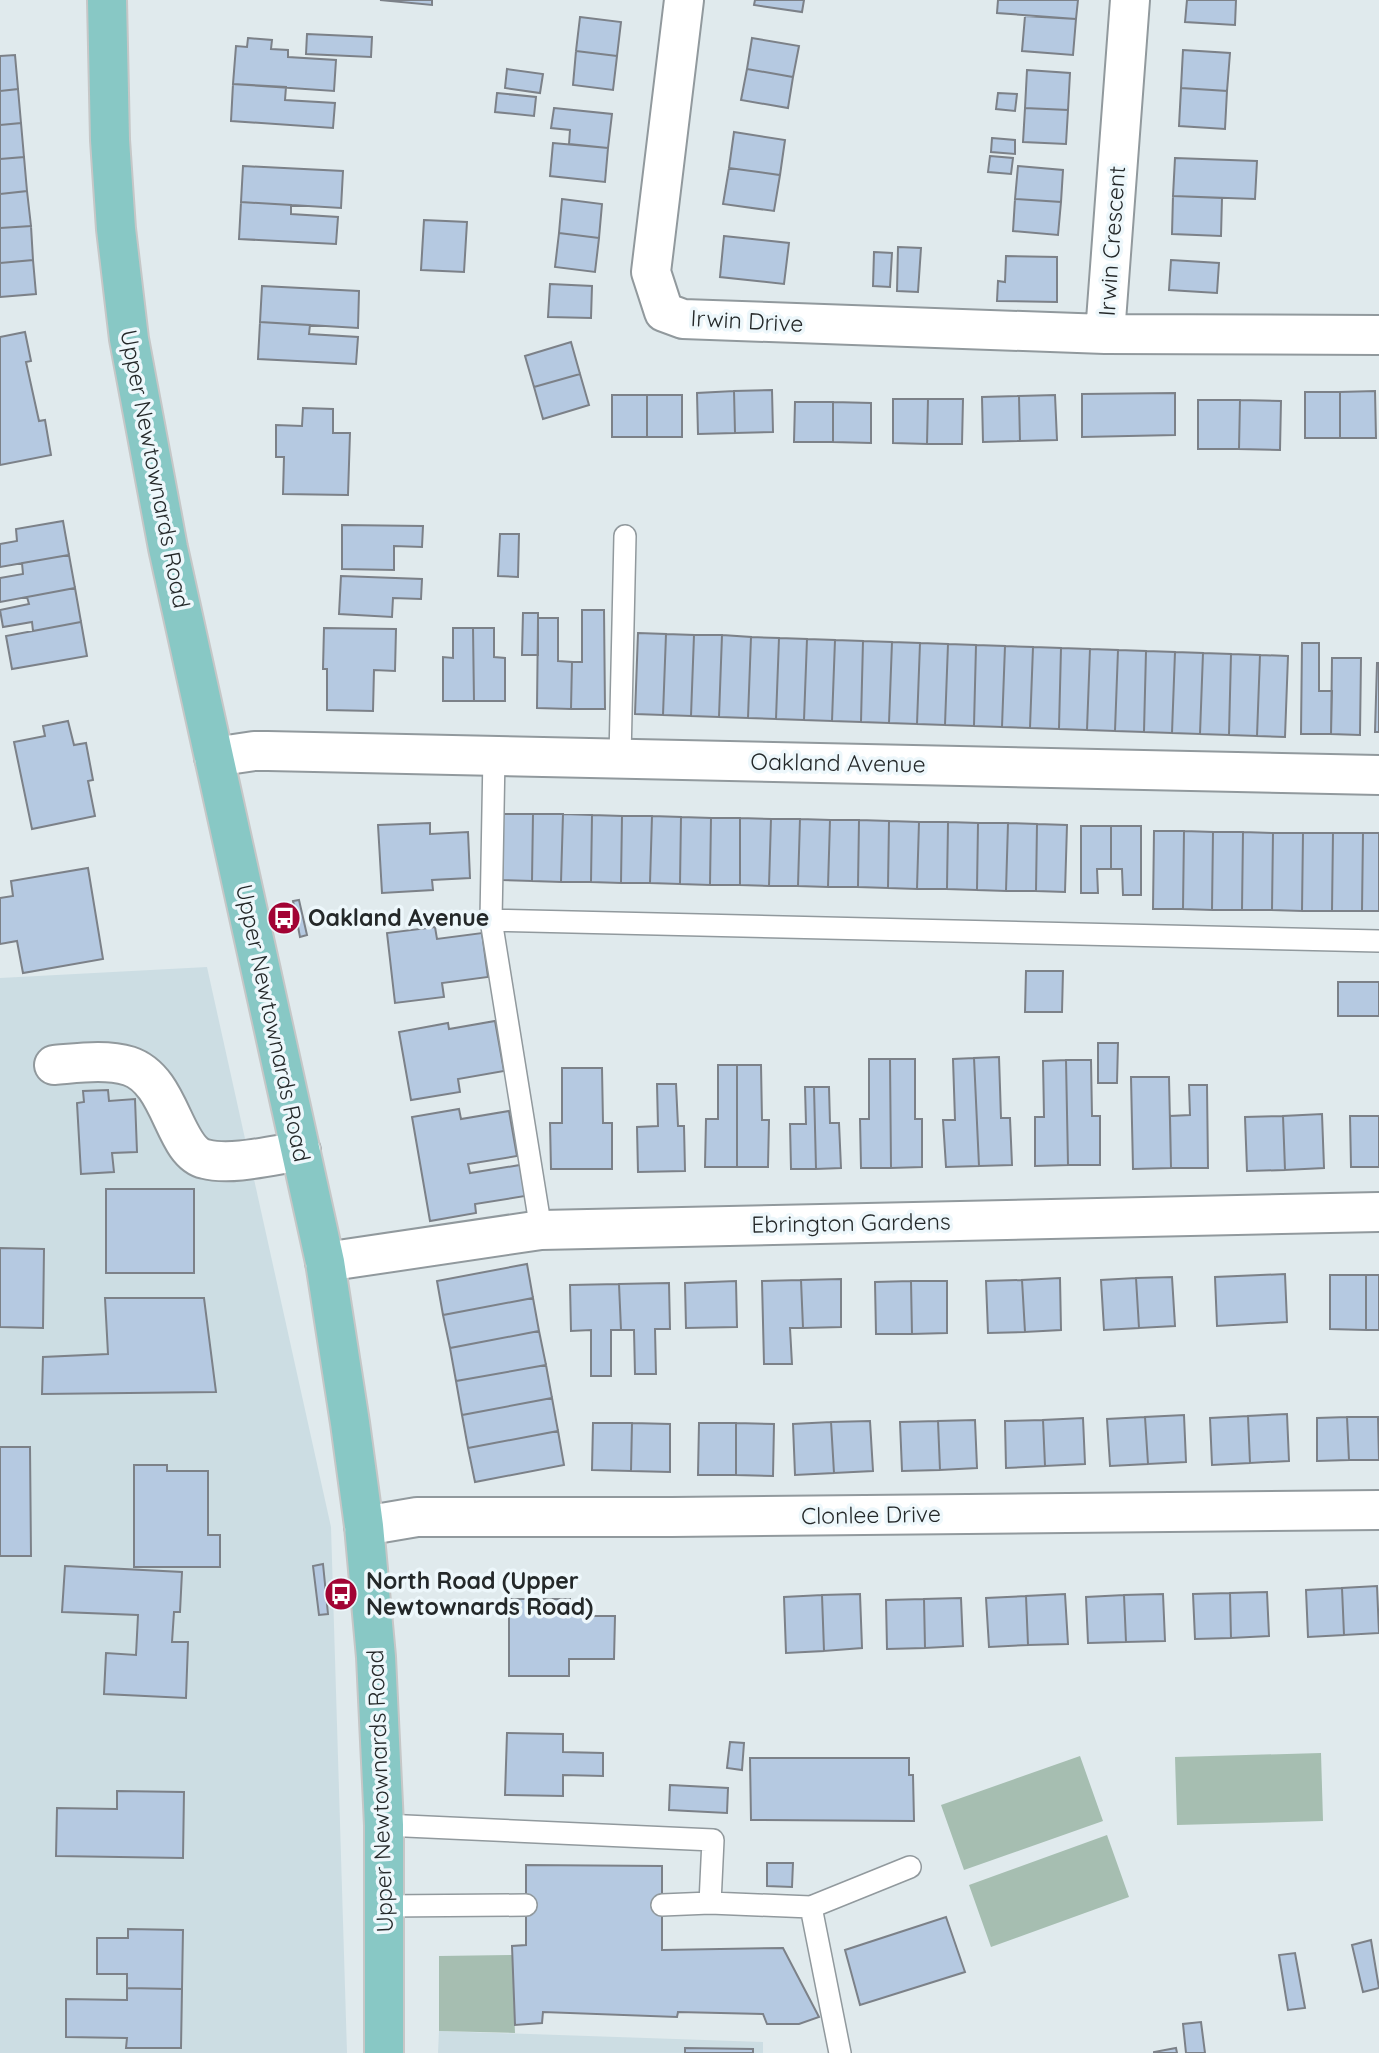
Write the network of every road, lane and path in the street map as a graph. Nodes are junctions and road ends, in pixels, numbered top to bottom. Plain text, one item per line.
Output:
1 (107, 0) edge
2 (684, 0) edge
3 (1130, 0) edge
4 (1105, 334) junction
5 (1379, 335) edge
6 (625, 536) dead end
7 (494, 755) junction
8 (214, 757) junction
9 (620, 757) junction
10 (1379, 775) edge
11 (491, 920) junction
12 (1379, 942) edge
13 (54, 1065) dead end
14 (301, 1151) junction
15 (1379, 1212) edge
16 (541, 1230) junction
17 (325, 1262) junction
18 (1379, 1510) edge
19 (364, 1526) junction
20 (384, 1825) junction
21 (910, 1867) dead end
22 (710, 1903) junction
23 (526, 1905) dead end
24 (662, 1905) dead end
25 (384, 1906) junction
26 (811, 1907) junction
27 (384, 2053) edge
28 (840, 2053) edge

1 - 8 main road, Upper Newtownards Road
2 - 4 street, Irwin Drive
3 - 4 street, Irwin Crescent
4 - 5 street, Irwin Crescent
6 - 9 lane
7 - 8 street, Oakland Avenue
7 - 9 street, Oakland Avenue
7 - 11 lane
8 - 14 main road, Upper Newtownards Road
9 - 10 street, Oakland Avenue
11 - 12 lane
11 - 16 lane
13 - 14 street
14 - 17 main road, Upper Newtownards Road
15 - 16 street, Ebrington Gardens
16 - 17 street, Ebrington Gardens
17 - 19 main road, Upper Newtownards Road
18 - 19 street, Clonlee Drive
19 - 20 main road, Upper Newtownards Road
20 - 22 lane
20 - 25 main road, Upper Newtownards Road
21 - 26 lane
22 - 24 lane
22 - 26 lane
23 - 25 lane
25 - 27 main road, Upper Newtownards Road
26 - 28 lane

